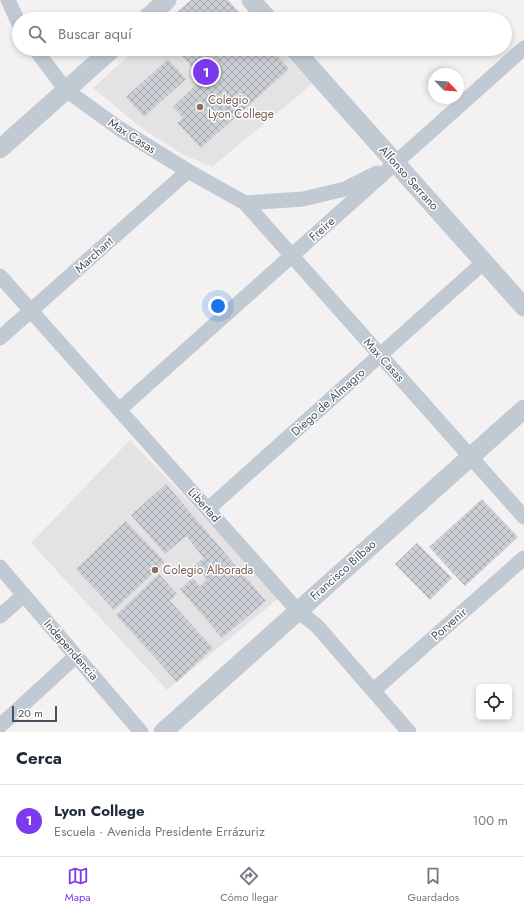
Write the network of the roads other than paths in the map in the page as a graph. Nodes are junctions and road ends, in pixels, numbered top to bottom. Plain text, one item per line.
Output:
1 (8, 0) edge
2 (167, 0) edge
3 (251, 0) edge
4 (14, 12) edge
5 (154, 12) edge
6 (262, 12) edge
7 (524, 48) edge
8 (40, 56) edge
9 (104, 56) edge
10 (300, 56) edge
11 (66, 90) junction
12 (0, 149) edge
13 (396, 163) junction
14 (188, 171) junction
15 (245, 203) junction
16 (292, 256) junction
17 (484, 262) junction
18 (0, 276) edge
19 (524, 307) edge
20 (31, 311) junction
21 (0, 338) edge
22 (380, 355) junction
23 (524, 409) edge
24 (119, 410) junction
25 (470, 457) junction
26 (208, 509) junction
27 (524, 517) edge
28 (524, 558) edge
29 (0, 567) edge
30 (24, 595) junction
31 (298, 611) junction
32 (0, 616) edge
33 (76, 656) junction
34 (374, 690) junction
35 (0, 726) edge
36 (169, 730) edge
37 (141, 732) edge
38 (409, 732) edge

1 - 4 street
2 - 5 street
3 - 6 street
7 - 13 street, Freire
8 - 11 street, Max Casas
9 - 11 street
10 - 13 street, Alfonso Serrano
11 - 12 street
11 - 14 street, Max Casas
13 - 15 street
13 - 16 street, Freire
13 - 17 street, Alfonso Serrano
14 - 15 street, Max Casas
14 - 20 street, Marchant
15 - 16 street, Max Casas
16 - 22 street, Max Casas
16 - 24 street, Freire
17 - 19 street, Alfonso Serrano
17 - 22 street, Diego de Almagro
18 - 20 street, Libertad
20 - 21 street, Marchant
20 - 24 street, Libertad
22 - 25 street, Max Casas
22 - 26 street, Diego de Almagro
23 - 25 street, Francisco Bilbao
24 - 26 street, Libertad
25 - 27 street, Max Casas
25 - 31 street, Francisco Bilbao
26 - 31 street, Libertad
28 - 34 street, Porvenir
29 - 30 street, Independencia
30 - 32 street
30 - 33 street, Independencia
31 - 34 street, Libertad
31 - 36 street, Francisco Bilbao
33 - 35 street
33 - 37 street, Independencia
34 - 38 street, Libertad

